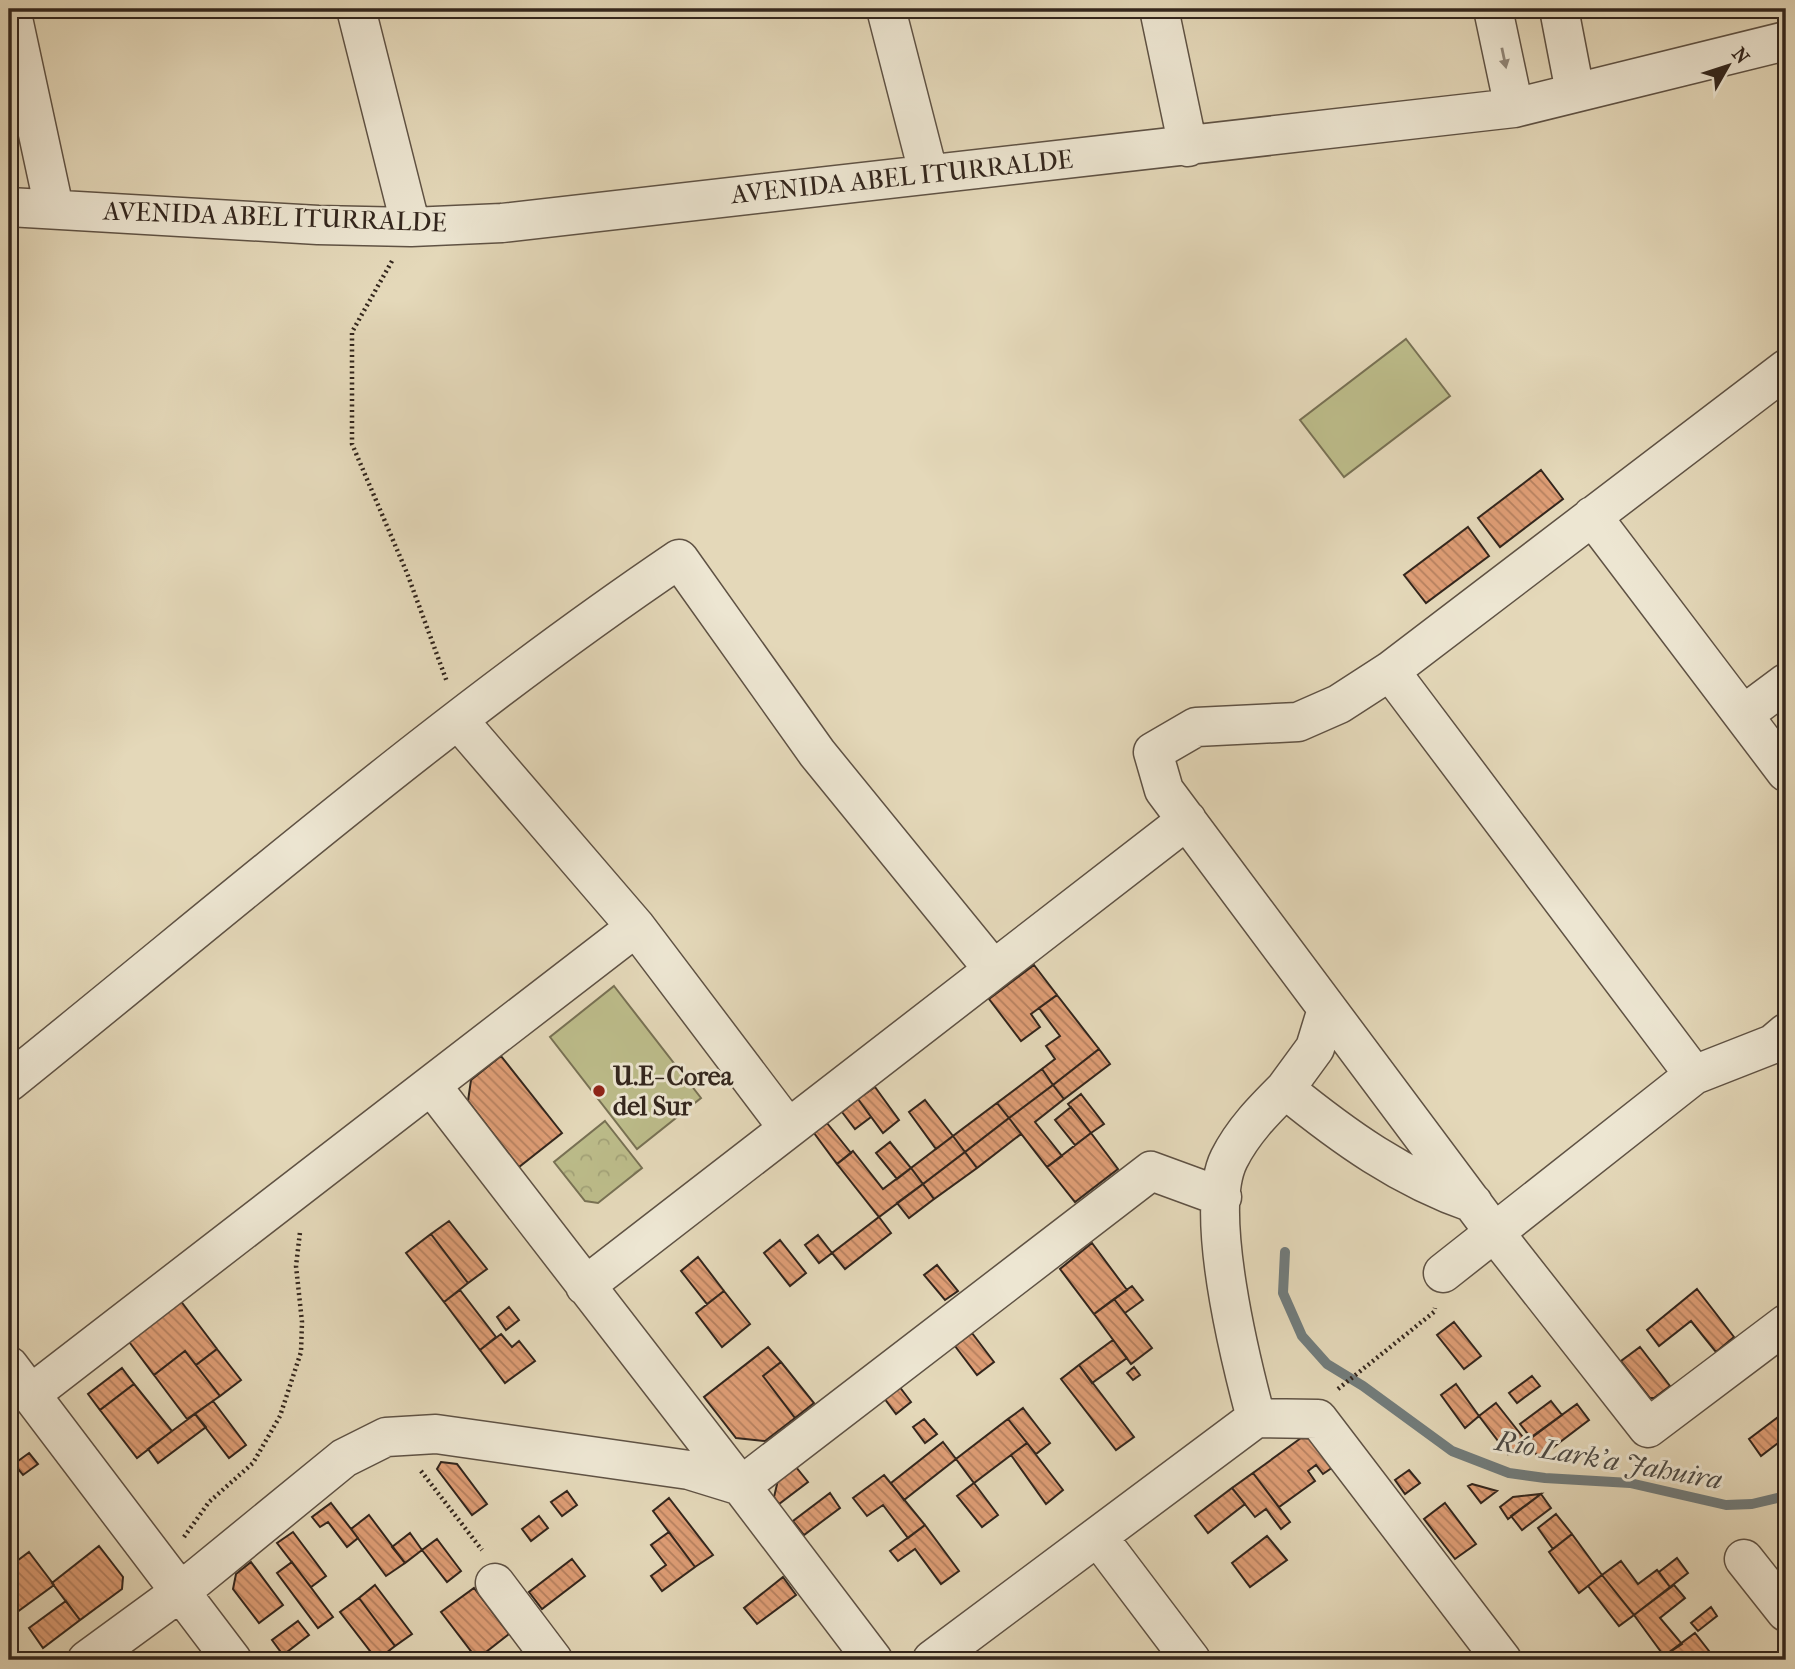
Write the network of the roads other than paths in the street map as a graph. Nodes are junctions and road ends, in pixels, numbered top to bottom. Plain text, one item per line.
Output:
1 (11, 9) edge
2 (356, 9) edge
3 (886, 9) edge
4 (1159, 9) edge
5 (1493, 9) edge
6 (1559, 9) edge
7 (1786, 41) edge
8 (1575, 92) junction
9 (1514, 108) junction
10 (1188, 147) junction
11 (929, 172) junction
12 (9, 207) edge
13 (54, 208) junction
14 (411, 226) junction
15 (1786, 369) edge
16 (1592, 516) junction
17 (1390, 671) junction
18 (1786, 683) edge
19 (1743, 715) junction
20 (458, 720) junction
21 (1786, 772) edge
22 (1187, 820) junction
23 (636, 927) junction
24 (993, 969) junction
25 (1328, 1009) junction
26 (1786, 1033) edge
27 (1694, 1075) junction
28 (9, 1082) edge
29 (431, 1085) junction
30 (1286, 1089) junction
31 (788, 1128) junction
32 (1222, 1197) junction
33 (1483, 1218) junction
34 (1443, 1273) road end
35 (585, 1286) junction
36 (1786, 1324) edge
37 (20, 1380) edge
38 (1256, 1418) junction
39 (741, 1486) junction
40 (1098, 1537) junction
41 (1744, 1559) dead end
42 (495, 1583) road end
43 (180, 1592) junction
44 (1786, 1612) edge
45 (87, 1660) edge
46 (232, 1660) edge
47 (553, 1660) edge
48 (873, 1660) edge
49 (932, 1660) edge
50 (1191, 1660) edge
51 (1502, 1660) edge

1 - 13 street
2 - 14 street
3 - 11 street
4 - 10 street
5 -> 9 street
6 - 8 street
7 - 8 street, AVENIDA ABEL ITURRALDE
8 - 9 street, AVENIDA ABEL ITURRALDE
9 - 10 street, AVENIDA ABEL ITURRALDE
10 - 11 street, AVENIDA ABEL ITURRALDE
11 - 14 street, AVENIDA ABEL ITURRALDE
12 - 13 street, AVENIDA ABEL ITURRALDE
13 - 14 street, AVENIDA ABEL ITURRALDE
15 - 16 street
16 - 17 street
16 - 19 street
17 - 22 street
17 - 27 street
18 - 19 street
19 - 21 street
20 - 23 street
20 - 24 street
20 - 28 street
22 - 24 street
22 - 25 street
23 - 29 street
23 - 31 street
24 - 31 street
25 - 30 street
25 - 33 street
26 - 27 street
27 - 33 street
29 - 35 street
29 - 37 street
30 - 32 street
30 - 33 street
31 - 35 street
32 - 38 street
32 - 39 street
33 - 34 street
33 - 36 street
35 - 39 street
37 - 43 street
38 - 40 street
38 - 51 street
39 - 43 street
39 - 48 street
40 - 49 street
40 - 50 street
41 - 44 street
42 - 47 street
43 - 45 street
43 - 46 street

